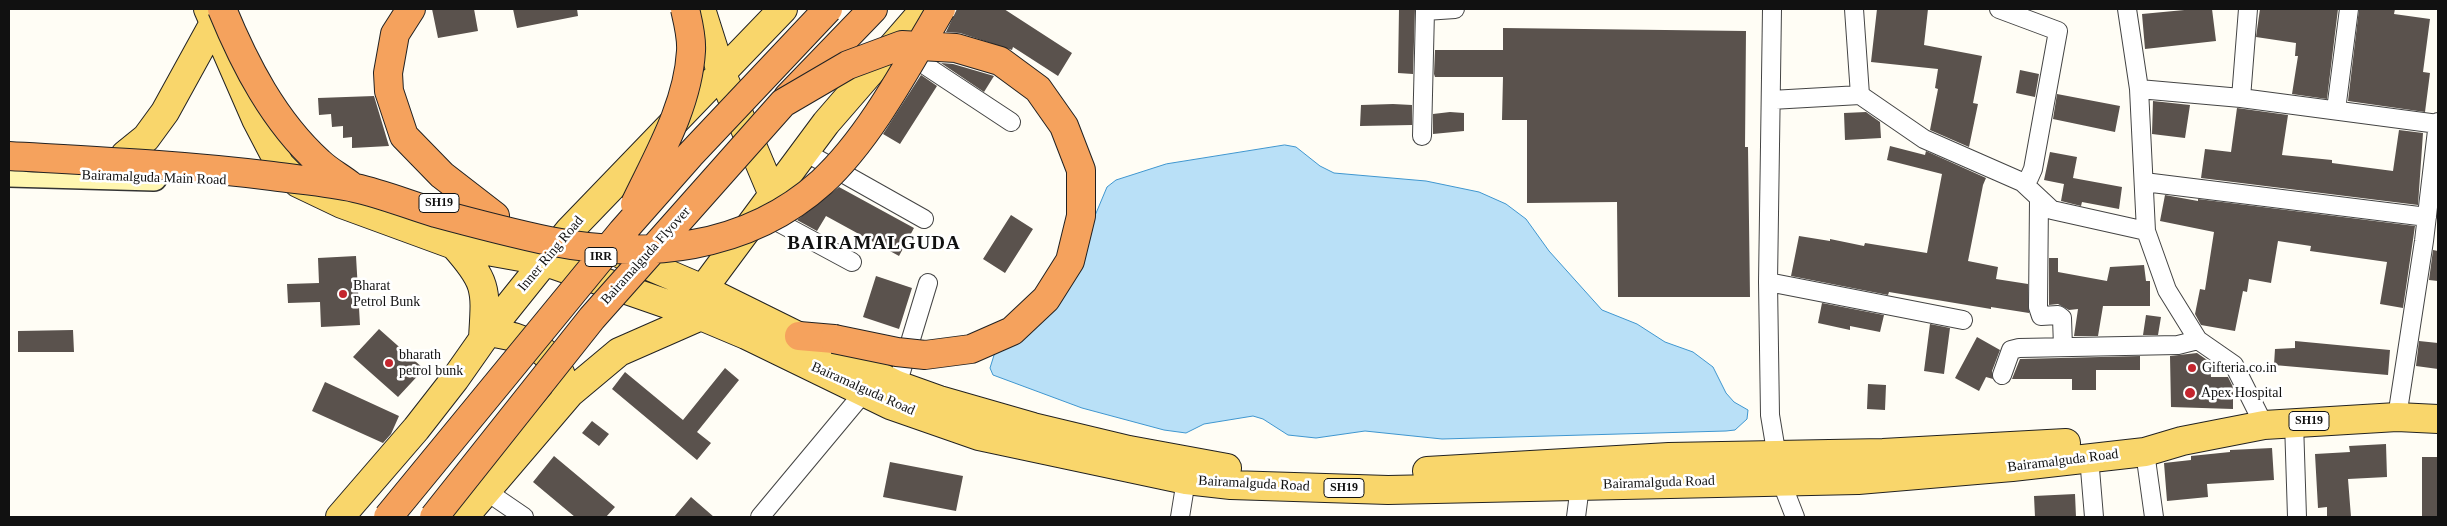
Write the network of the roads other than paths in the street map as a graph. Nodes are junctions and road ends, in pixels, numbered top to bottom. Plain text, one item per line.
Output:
1 (411, 9) edge
2 (685, 9) edge
3 (702, 9) edge
4 (783, 9) edge
5 (828, 9) edge
6 (874, 9) edge
7 (925, 9) edge
8 (941, 9) edge
9 (1455, 9) edge
10 (1772, 9) edge
11 (1854, 9) edge
12 (1999, 9) edge
13 (2127, 9) edge
14 (2248, 9) edge
15 (2349, 9) edge
16 (1424, 10) edge
17 (220, 12) edge
18 (892, 44) junction
19 (721, 72) junction
20 (2138, 89) junction
21 (1860, 94) junction
22 (2241, 98) junction
23 (1771, 100) junction
24 (783, 103) junction
25 (2336, 110) junction
26 (1011, 122) dead end
27 (2438, 123) edge
28 (1422, 136) dead end
29 (9, 148) edge
30 (805, 152) junction
31 (125, 155) junction
32 (9, 156) edge
33 (325, 162) junction
34 (9, 174) edge
35 (289, 174) junction
36 (2022, 182) junction
37 (2144, 182) junction
38 (356, 188) junction
39 (2039, 199) junction
40 (767, 204) junction
41 (495, 216) junction
42 (2427, 217) junction
43 (924, 220) dead end
44 (569, 231) junction
45 (2146, 231) junction
46 (622, 232) junction
47 (454, 245) junction
48 (543, 261) junction
49 (852, 262) dead end
50 (1768, 282) junction
51 (928, 283) dead end
52 (703, 289) junction
53 (701, 316) junction
54 (1963, 320) dead end
55 (485, 335) junction
56 (799, 336) junction
57 (2198, 340) junction
58 (2064, 347) junction
59 (2002, 375) dead end
60 (897, 385) junction
61 (865, 391) junction
62 (564, 399) junction
63 (2397, 417) junction
64 (2438, 419) edge
65 (2294, 422) junction
66 (2264, 425) junction
67 (2182, 441) junction
68 (1061, 443) junction
69 (2145, 452) junction
70 (2090, 457) junction
71 (1779, 468) junction
72 (1670, 470) junction
73 (1186, 480) junction
74 (1580, 486) junction
75 (486, 491) junction
76 (340, 517) edge
77 (388, 517) edge
78 (434, 517) edge
79 (464, 517) edge
80 (524, 517) edge
81 (760, 517) edge
82 (1180, 517) edge
83 (1576, 517) edge
84 (1795, 517) edge
85 (2094, 517) edge
86 (2154, 517) edge
87 (2297, 517) edge

1 - 41 highway
2 - 46 highway, bridge
3 - 19 main road
4 - 19 main road, Inner Ring Road
5 - 46 highway, IRR, bridge
6 - 24 highway, Bairamalguda Flyover / IRR, bridge
7 - 18 main road
8 - 38 highway, bridge
9 - 16 street
10 - 23 street
11 - 21 street
12 - 36 street
13 - 20 street
14 - 22 street
15 - 25 street
16 - 28 street
17 - 31 main road
17 - 33 main road, SH19
17 - 35 main road
17 - 38 highway, bridge
18 - 26 street
18 - 30 main road
19 - 40 main road
19 - 44 main road, Inner Ring Road
20 - 22 street
20 - 37 street
21 - 23 street
21 - 36 street
22 - 25 street
23 - 50 street
24 - 56 highway, bridge
24 - 78 highway, Bairamalguda Flyover / IRR, bridge
25 - 27 street
27 - 42 street
29 - 31 main road
30 - 40 main road
30 - 43 street
31 - 35 main road
32 - 38 highway, bridge
33 - 35 main road
33 - 41 main road, SH19
34 - 35 main road, Bairamalguda Main Road
35 - 47 main road, SH19
36 - 39 street
37 - 42 street
37 - 45 street
39 - 45 street
39 - 58 street
40 - 49 street
40 - 52 main road
41 - 44 main road, SH19
42 - 63 street
44 - 48 main road, Inner Ring Road
44 - 52 main road, Bairamalguda Road / SH19
45 - 57 street
46 - 77 highway, IRR, bridge
47 - 48 main road, SH19
47 - 55 main road
48 - 53 main road, Bairamalguda Road / SH19
48 - 55 main road, Inner Ring Road
50 - 54 street
50 - 71 street
51 - 60 street
52 - 56 main road, Bairamalguda Road / SH19
53 - 61 main road, Bairamalguda Road / SH19
53 - 62 main road
55 - 62 main road
55 - 76 main road, Inner Ring Road
56 - 60 main road, Bairamalguda Road / SH19
57 - 58 street
57 - 66 street
58 - 59 street
60 - 68 main road, Bairamalguda Road / SH19
61 - 68 main road, Bairamalguda Road / SH19
61 - 81 street
62 - 75 main road
63 - 64 main road, Bairamalguda Road / SH19
63 - 65 main road, Bairamalguda Road / SH19
65 - 66 main road, Bairamalguda Road / SH19
65 - 87 street
66 - 67 main road, Bairamalguda Road / SH19
67 - 69 main road, Bairamalguda Road / SH19
67 - 71 main road, Bairamalguda Road / SH19
68 - 72 main road, Bairamalguda Road / SH19
68 - 73 main road, Bairamalguda Road / SH19
69 - 70 main road, Bairamalguda Road / SH19
69 - 86 street
70 - 71 main road, Bairamalguda Road / SH19
70 - 85 street
71 - 72 main road, Bairamalguda Road / SH19
71 - 84 street
72 - 74 main road, Bairamalguda Road / SH19
73 - 74 main road, Bairamalguda Road / SH19
73 - 82 street
74 - 83 street
75 - 79 main road
75 - 80 street

